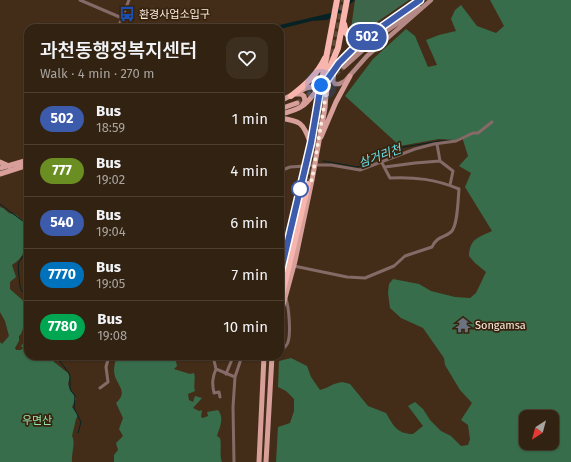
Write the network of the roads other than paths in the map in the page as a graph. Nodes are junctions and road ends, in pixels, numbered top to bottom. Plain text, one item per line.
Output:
1 (80, 0) edge
2 (129, 0) edge
3 (338, 0) edge
4 (347, 0) edge
5 (420, 0) edge
6 (431, 0) edge
7 (400, 15) junction
8 (122, 18) junction
9 (344, 19) junction
10 (120, 24) edge
11 (370, 34) junction
12 (328, 51) junction
13 (335, 68) junction
14 (350, 76) junction
15 (327, 80) junction
16 (335, 84) junction
17 (321, 85) junction
18 (326, 94) junction
19 (295, 98) junction
20 (284, 100) edge
21 (284, 106) edge
22 (301, 107) junction
23 (284, 113) edge
24 (284, 119) edge
25 (492, 122) dead end
26 (318, 142) junction
27 (311, 143) junction
28 (437, 144) junction
29 (24, 161) edge
30 (381, 161) junction
31 (440, 161) junction
32 (0, 162) edge
33 (315, 165) junction
34 (9, 166) junction
35 (24, 166) edge
36 (305, 166) junction
37 (385, 167) junction
38 (0, 168) edge
39 (284, 169) edge
40 (0, 174) edge
41 (450, 185) junction
42 (284, 250) edge
43 (285, 254) joint
44 (294, 266) junction
45 (284, 270) edge
46 (284, 285) edge
47 (285, 298) junction
48 (284, 302) edge
49 (284, 347) edge
50 (108, 360) edge
51 (214, 360) edge
52 (232, 360) edge
53 (241, 360) edge
54 (264, 360) edge
55 (272, 360) edge
56 (216, 369) junction
57 (226, 374) junction
58 (235, 378) junction
59 (100, 388) dead end
60 (220, 398) dead end
61 (234, 462) edge
62 (259, 462) edge
63 (266, 462) edge

1 - 8 street
2 - 8 street
3 - 4 highway
3 - 12 highway
4 - 9 highway
5 - 7 street
6 - 7 street
6 - 14 street
7 - 11 street
8 - 10 street
9 - 11 highway
9 - 15 highway
11 - 13 street
12 - 17 highway
12 - 19 highway
13 - 15 street
13 - 16 street
14 - 16 street
14 - 26 main road
15 - 16 street
15 - 17 main road
15 - 18 highway
17 - 18 main road
17 - 19 main road
17 - 22 main road
17 - 27 main road
18 - 26 main road
19 - 20 main road
19 - 21 main road
19 - 22 main road
22 - 23 main road
24 - 27 main road
25 - 28 street
26 - 33 main road
27 - 36 main road
28 - 30 street
28 - 31 street
29 - 34 main road
30 - 33 street
30 - 37 street
31 - 37 street
31 - 41 street
32 - 34 main road
33 - 36 street
33 - 44 main road
34 - 38 main road
35 - 40 main road
36 - 39 street
36 - 43 main road
37 - 41 street
41 - 44 street
42 - 43 street
44 - 47 main road
45 - 46 highway
47 - 48 main road
47 - 49 street
50 - 59 street
51 - 56 street
52 - 57 street
53 - 58 street
54 - 62 main road
55 - 63 main road
56 - 57 street
56 - 60 street
57 - 58 street
58 - 61 street

